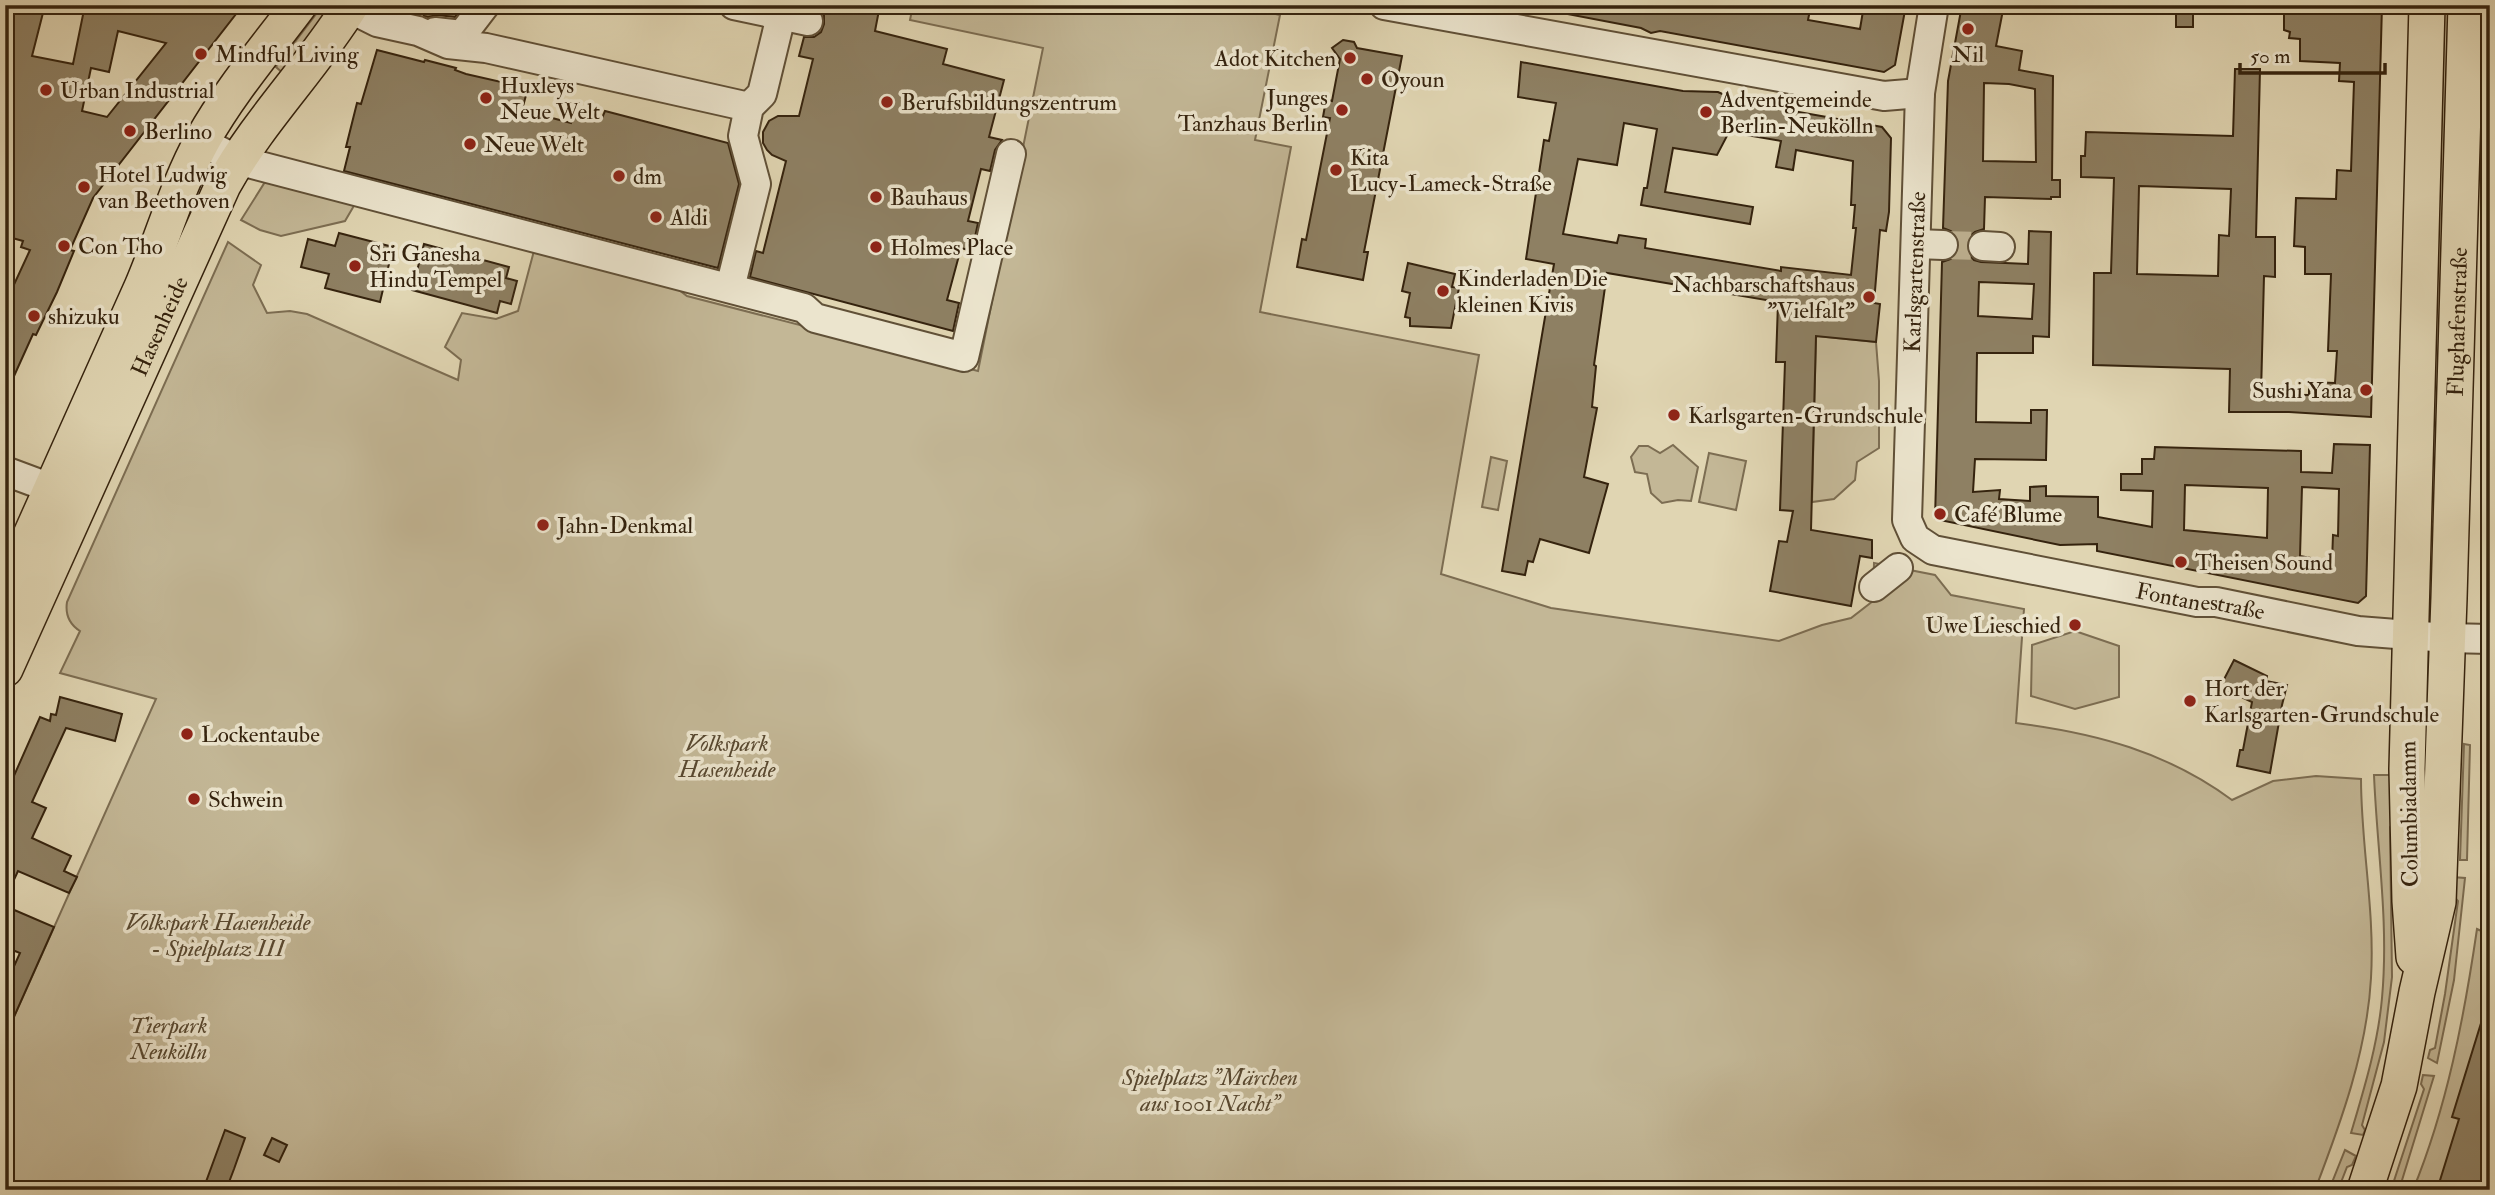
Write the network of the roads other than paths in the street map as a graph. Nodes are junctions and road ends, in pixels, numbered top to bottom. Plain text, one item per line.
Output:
1 (299, 5) edge
2 (485, 5) edge
3 (734, 5) edge
4 (1384, 5) edge
5 (1934, 5) edge
6 (2427, 5) edge
7 (2466, 5) edge
8 (350, 7) edge
9 (418, 31) junction
10 (256, 62) junction
11 (1920, 93) junction
12 (276, 106) junction
13 (749, 107) junction
14 (202, 142) junction
15 (1011, 154) dead end
16 (237, 160) junction
17 (730, 288) junction
18 (804, 308) junction
19 (918, 322) dead end
20 (99, 421) junction
21 (5, 471) edge
22 (67, 494) junction
23 (2412, 533) junction
24 (2451, 534) junction
25 (1914, 538) joint
26 (1898, 568) dead end
27 (1874, 587) dead end
28 (5, 593) edge
29 (2409, 635) junction
30 (2447, 638) junction
31 (2490, 639) edge
32 (5, 669) edge
33 (2417, 992) junction
34 (2365, 1190) edge

1 - 10 main road, Hasenheide
2 - 9 street
3 - 13 street
4 - 11 street
5 - 11 street, Karlsgartenstraße
6 - 23 main road, Flughafenstraße
7 - 24 main road, Flughafenstraße
8 - 9 street
8 - 12 main road, Hasenheide
9 - 13 street
10 - 12 main road
10 - 14 main road, Hasenheide
11 - 25 street, Karlsgartenstraße
12 - 16 main road, Hasenheide
13 - 17 street
14 - 16 street
14 - 20 main road, Hasenheide
15 - 18 street
16 - 17 street
16 - 20 main road, Hasenheide
17 - 18 street
18 - 19 street
20 - 22 main road, Hasenheide
21 - 22 street
22 - 28 main road, Hasenheide
22 - 32 main road, Hasenheide
23 - 24 main road
23 - 29 main road, Flughafenstraße
24 - 30 main road, Flughafenstraße
25 - 29 street, Fontanestraße
26 - 27 street
29 - 30 street, Fontanestraße
29 - 33 main road, Columbiadamm
30 - 31 street, Fontanestraße
30 - 33 main road, Columbiadamm
33 - 34 main road, Columbiadamm

